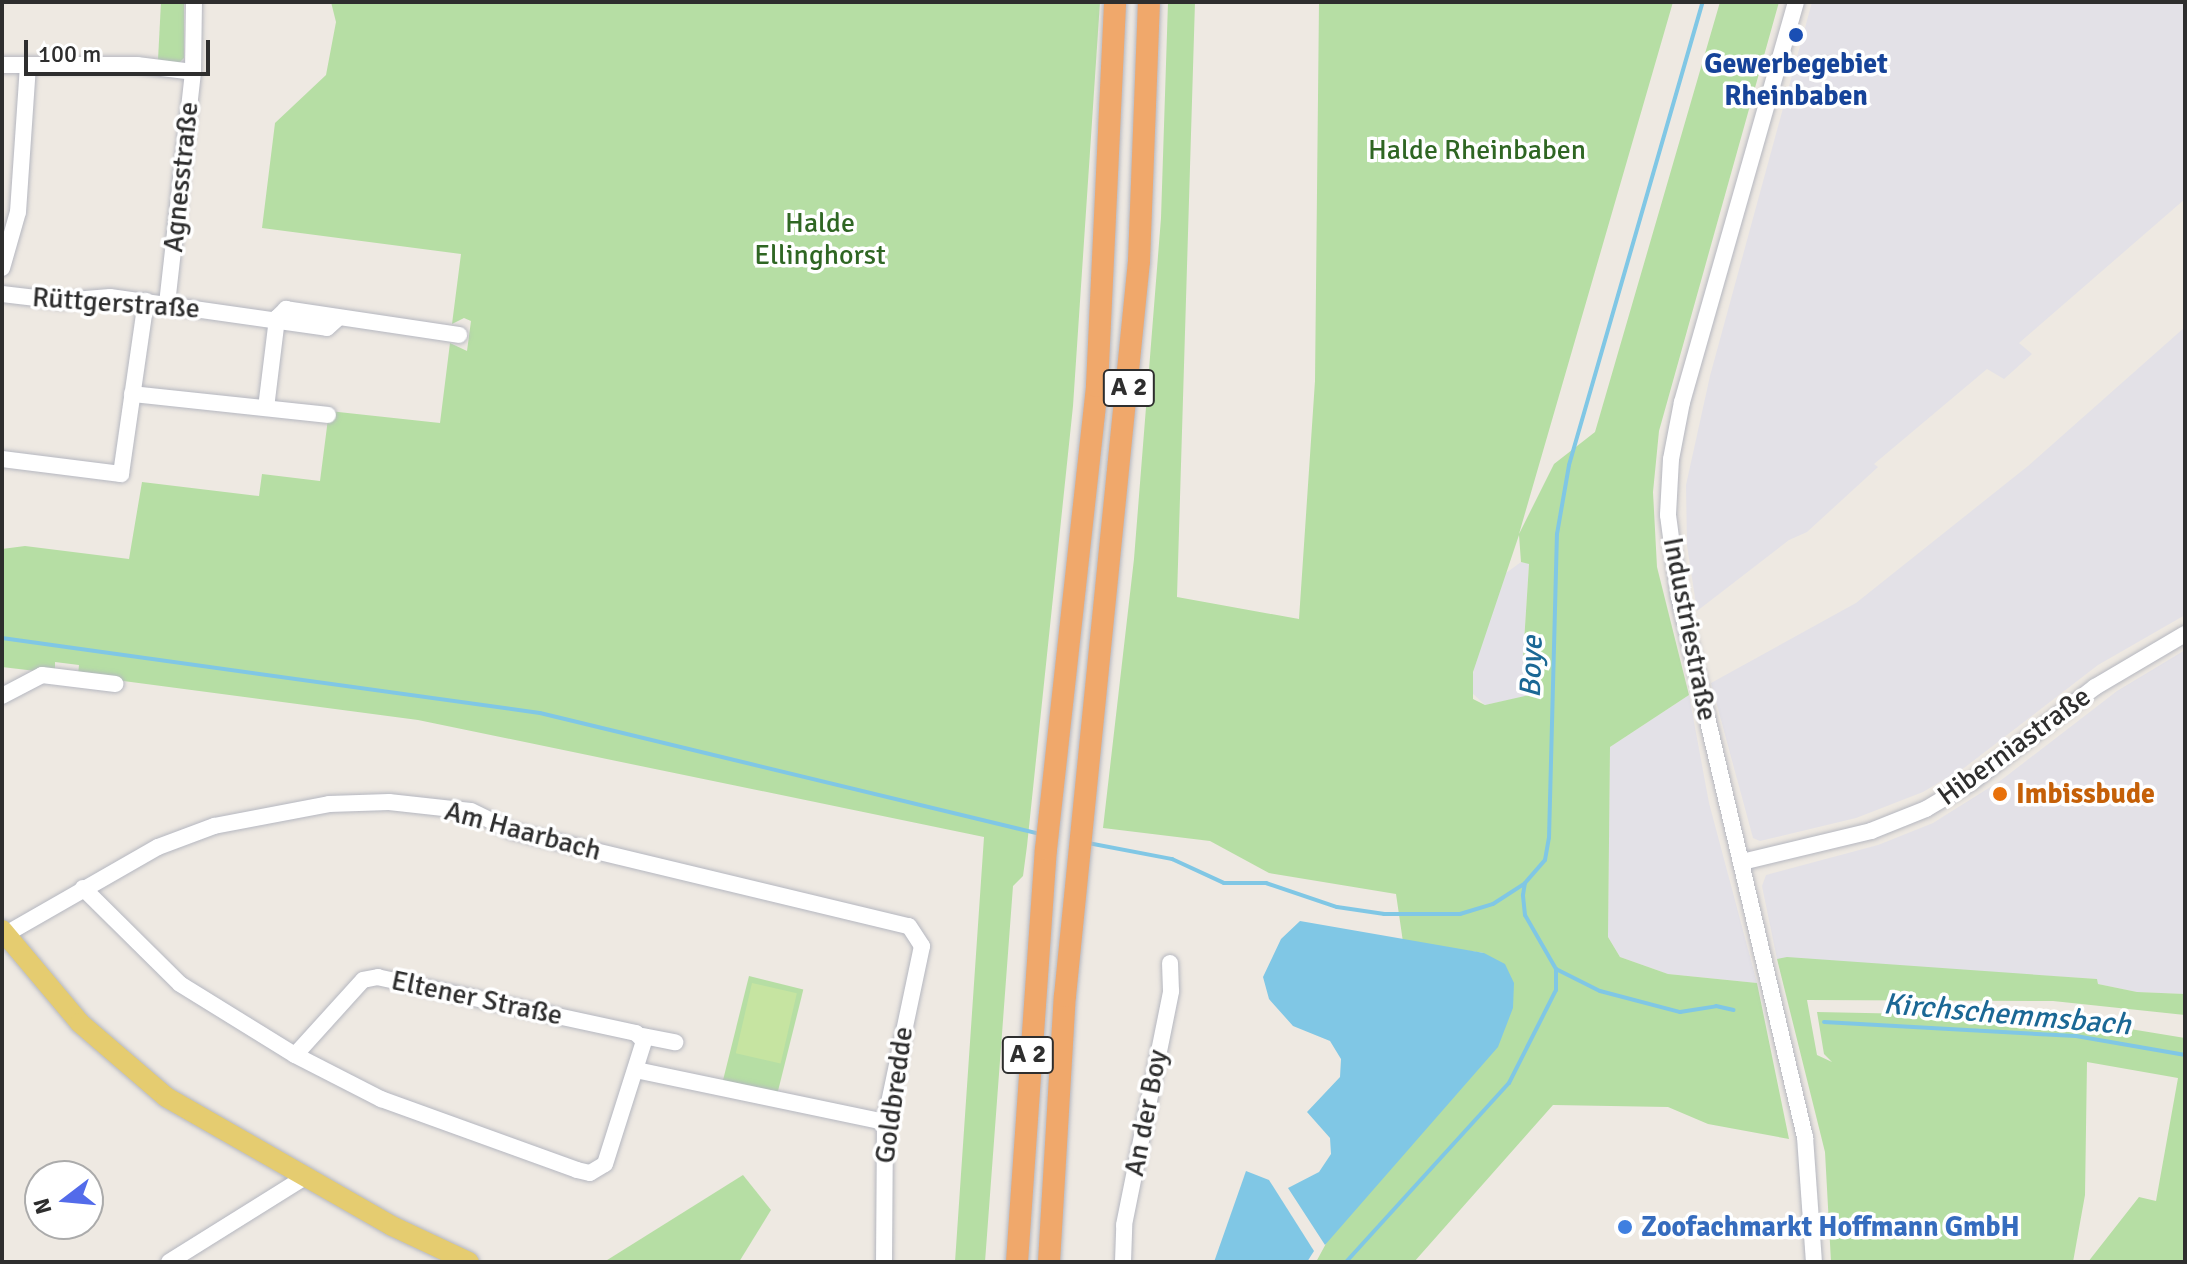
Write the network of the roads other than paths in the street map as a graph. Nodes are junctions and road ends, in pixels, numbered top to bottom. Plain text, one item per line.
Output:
1 (194, 2) edge
2 (1115, 2) edge
3 (1149, 2) edge
4 (1796, 2) edge
5 (2, 65) edge
6 (28, 67) junction
7 (193, 72) junction
8 (2, 268) edge
9 (2, 294) edge
10 (146, 301) junction
11 (167, 304) junction
12 (277, 318) junction
13 (459, 335) dead end
14 (132, 394) junction
15 (266, 408) junction
16 (328, 415) dead end
17 (2, 459) edge
18 (2185, 634) edge
19 (115, 684) dead end
20 (2, 696) edge
21 (1742, 862) junction
22 (83, 888) junction
23 (916, 931) joint
24 (4, 932) edge
25 (1170, 963) dead end
26 (643, 1036) junction
27 (675, 1042) dead end
28 (295, 1055) junction
29 (636, 1070) junction
30 (885, 1122) junction
31 (305, 1177) junction
32 (169, 1262) edge
33 (469, 1262) edge
34 (884, 1262) edge
35 (1017, 1262) edge
36 (1049, 1262) edge
37 (1123, 1262) edge
38 (1814, 1262) edge

1 - 7 street, Agnesstraße
2 - 35 highway, A 2
3 - 36 highway, A 2
4 - 21 street, Industriestraße
5 - 6 street
6 - 7 street
6 - 8 street
7 - 11 street, Agnesstraße
9 - 10 street, Rüttgerstraße
10 - 11 street, Rüttgerstraße
10 - 14 street
11 - 12 street, Rüttgerstraße
12 - 13 street, Rüttgerstraße
12 - 15 street
14 - 15 street
14 - 17 street
15 - 16 street
18 - 21 street, Hiberniastraße
19 - 20 street
21 - 38 street, Industriestraße
22 - 23 street, Am Haarbach
22 - 24 street, Am Haarbach
22 - 28 street
23 - 30 street, Goldbredde
24 - 31 main road
25 - 37 street, An der Boy
26 - 27 street, Eltener Straße
26 - 28 street, Eltener Straße
26 - 29 street
28 - 29 street
29 - 30 street
30 - 34 street, Goldbredde
31 - 32 street
31 - 33 main road

